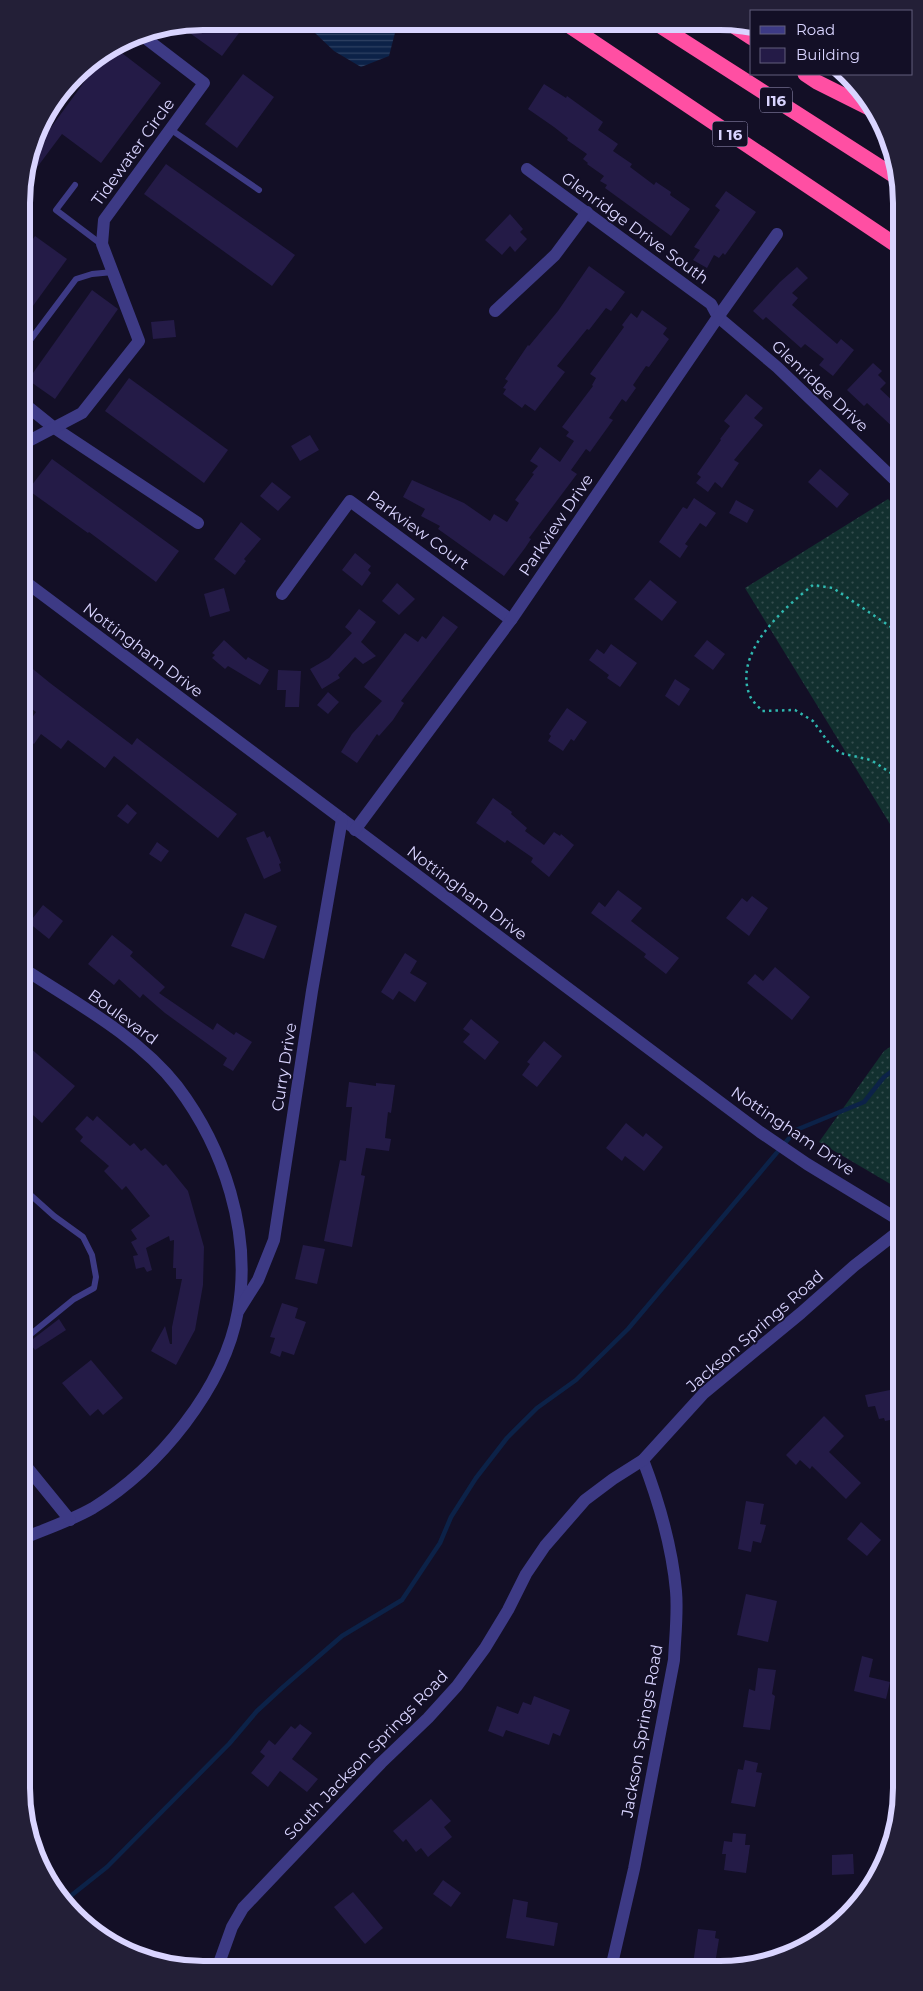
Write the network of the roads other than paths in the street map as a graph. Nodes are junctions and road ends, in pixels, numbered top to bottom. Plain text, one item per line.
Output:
1 (573, 30) edge
2 (666, 30) edge
3 (147, 39) edge
4 (806, 75) edge
5 (862, 104) edge
6 (170, 129) junction
7 (527, 169) dead end
8 (890, 172) edge
9 (75, 185) dead end
10 (259, 190) dead end
11 (587, 212) junction
12 (777, 234) dead end
13 (893, 243) edge
14 (102, 244) junction
15 (113, 272) junction
16 (495, 311) dead end
17 (718, 317) junction
18 (30, 340) edge
19 (30, 408) edge
20 (54, 427) junction
21 (30, 440) edge
22 (893, 478) edge
23 (198, 523) dead end
24 (30, 585) edge
25 (282, 594) dead end
26 (511, 620) junction
27 (342, 819) junction
28 (355, 830) junction
29 (30, 973) edge
30 (30, 1194) edge
31 (893, 1216) edge
32 (893, 1236) edge
33 (238, 1312) junction
34 (30, 1335) edge
35 (643, 1460) junction
36 (30, 1471) edge
37 (70, 1520) junction
38 (30, 1535) edge
39 (220, 1961) edge
40 (613, 1961) edge

1 - 13 highway, I 16
2 - 8 highway, I16
3 - 6 street, Tidewater Circle
4 - 5 highway
6 - 10 lane
6 - 14 street, Tidewater Circle
7 - 11 street, Glenridge Drive South
9 - 14 lane
11 - 16 street
11 - 17 street, Glenridge Drive South
12 - 17 street, Parkview Drive
14 - 15 street, Tidewater Circle
15 - 18 lane
15 - 20 street, Tidewater Circle
17 - 22 street, Glenridge Drive
17 - 26 street, Parkview Drive
19 - 20 street
20 - 21 street, Tidewater Circle
20 - 23 street
24 - 27 street, Nottingham Drive
25 - 26 street, Parkview Court
26 - 28 street, Parkview Drive
27 - 28 street, Nottingham Drive
27 - 33 street, Curry Drive
28 - 31 street, Nottingham Drive
29 - 33 street, Boulevard
30 - 34 lane
32 - 35 street, Jackson Springs Road
33 - 37 street, Boulevard
35 - 39 street, South Jackson Springs Road
35 - 40 street, Jackson Springs Road
36 - 37 street
37 - 38 street, Boulevard

